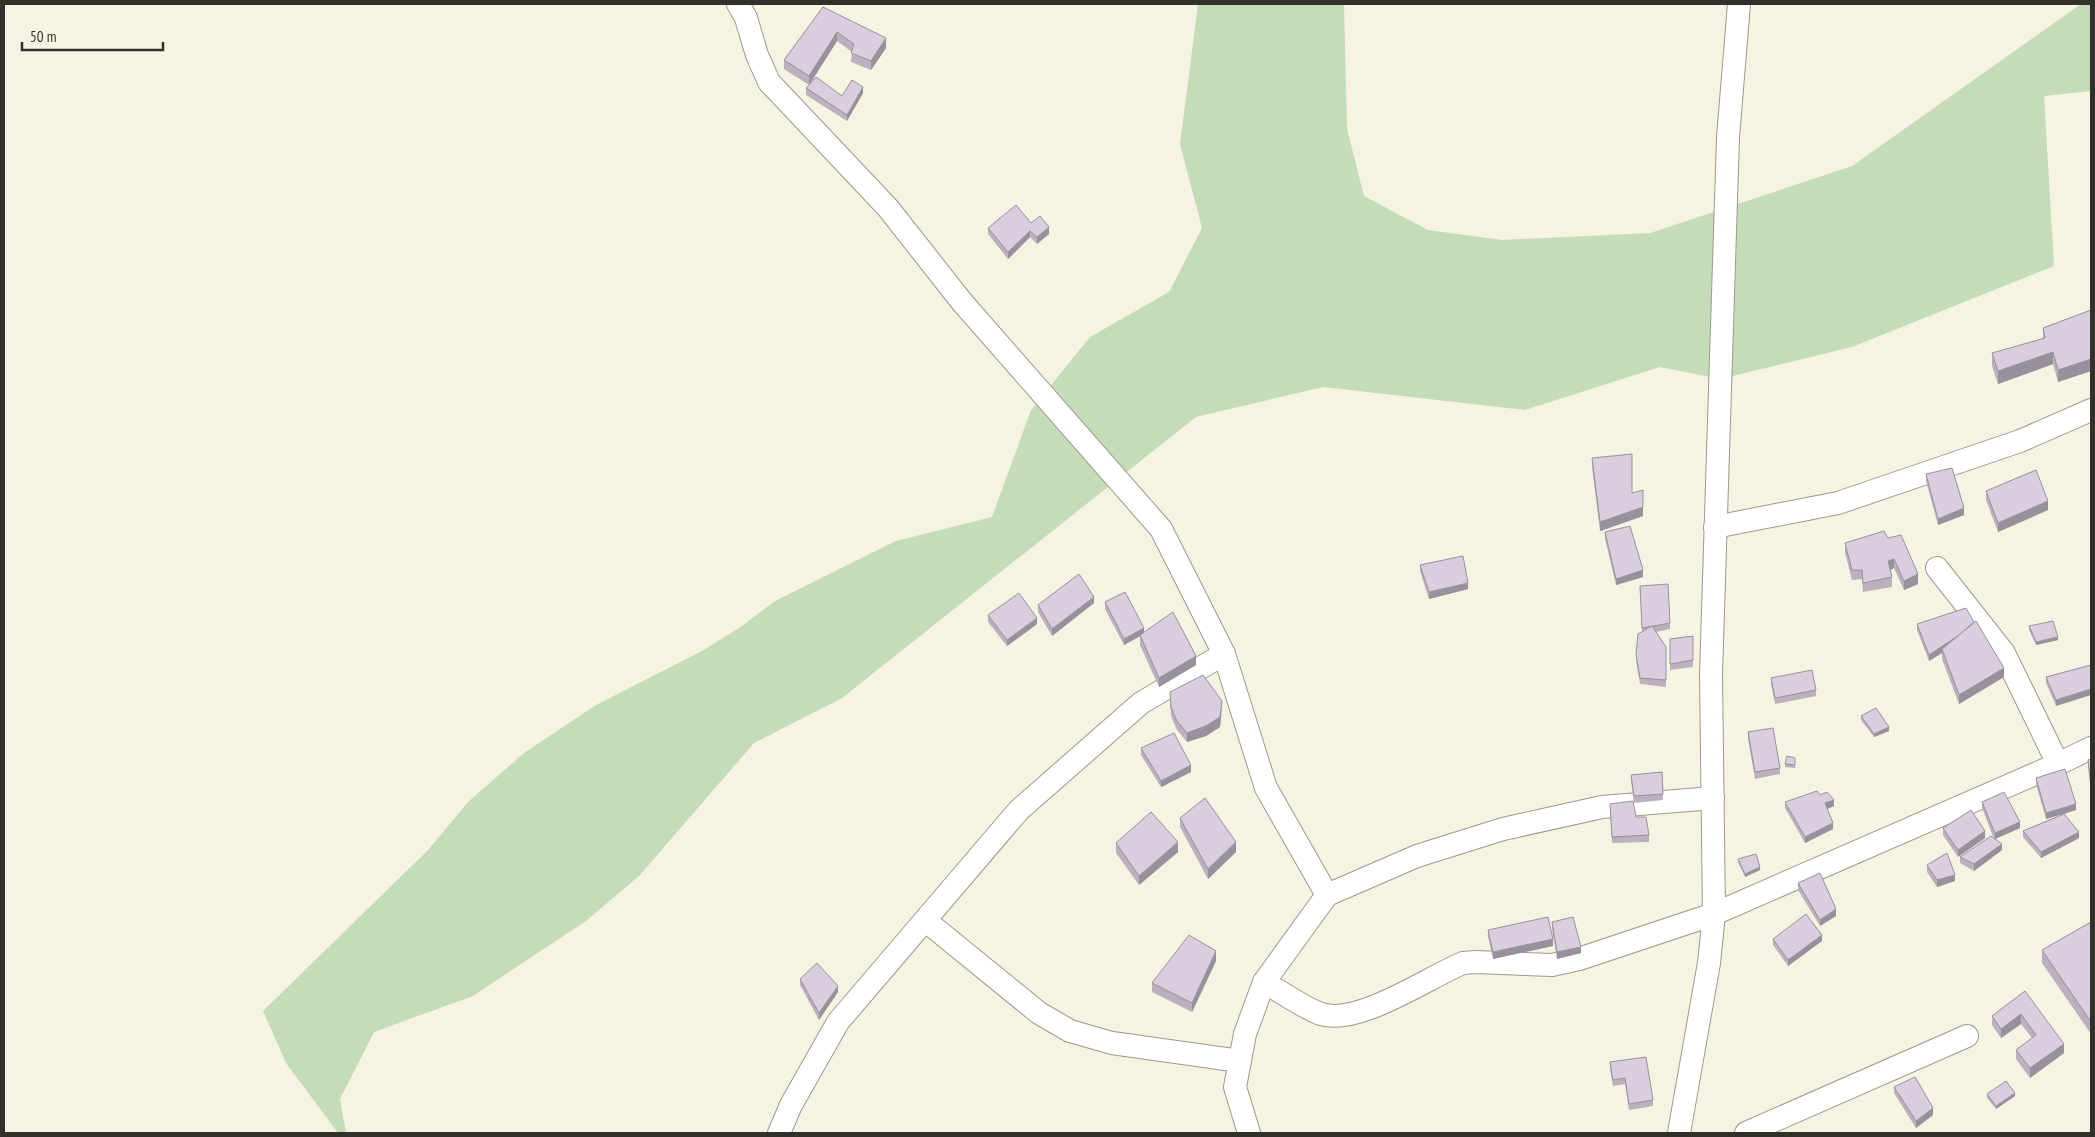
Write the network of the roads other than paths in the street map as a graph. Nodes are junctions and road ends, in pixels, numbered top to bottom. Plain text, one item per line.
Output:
1 (738, 4) edge
2 (1739, 4) edge
3 (2091, 410) edge
4 (1715, 526) junction
5 (1937, 568) dead end
6 (1224, 654) junction
7 (2091, 748) edge
8 (2058, 764) junction
9 (1713, 798) junction
10 (1327, 895) junction
11 (1714, 914) junction
12 (926, 921) junction
13 (1264, 982) junction
14 (1967, 1036) dead end
15 (1240, 1061) junction
16 (779, 1133) edge
17 (1249, 1133) edge
18 (1679, 1133) edge
19 (1746, 1133) edge

1 - 6 street
2 - 4 street
3 - 4 street
4 - 9 street
5 - 8 street
6 - 10 street
6 - 12 street
7 - 8 street
8 - 11 street
9 - 10 street
9 - 11 street
10 - 13 street
11 - 13 street
11 - 18 street
12 - 15 street
12 - 16 street
13 - 15 street
14 - 19 street
15 - 17 street

